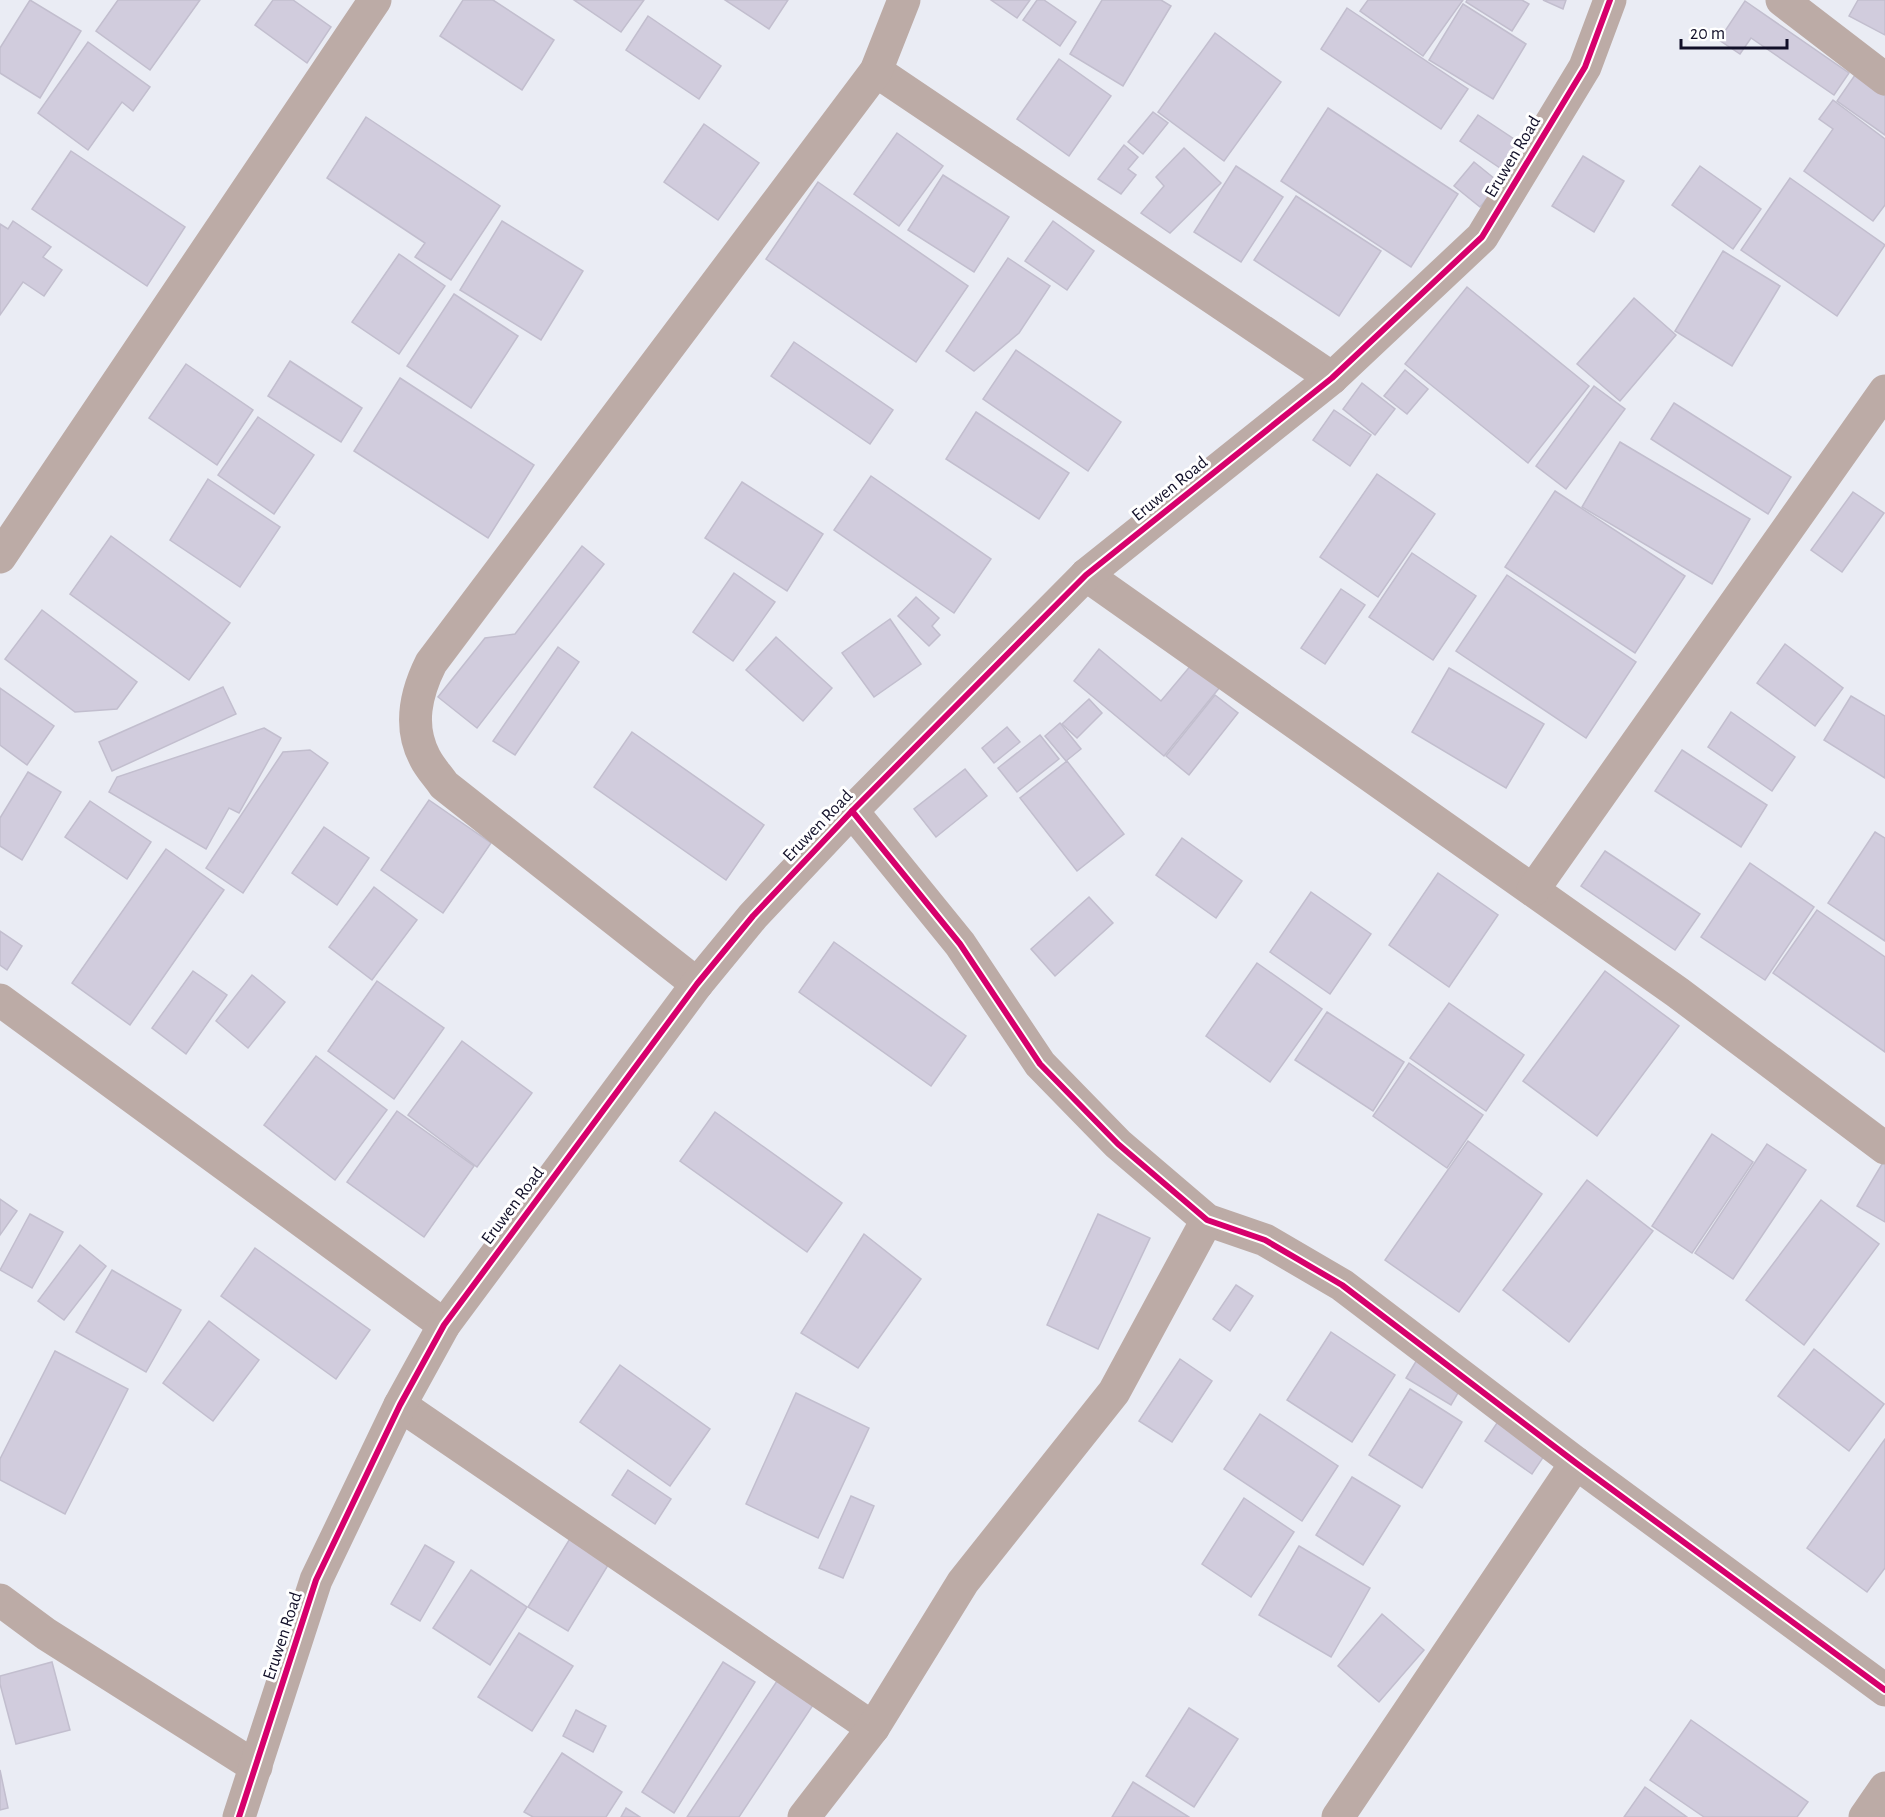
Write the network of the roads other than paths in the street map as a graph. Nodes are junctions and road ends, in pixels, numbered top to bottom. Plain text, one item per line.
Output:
1 (375, 0) edge
2 (904, 0) edge
3 (1610, 0) edge
4 (1782, 0) edge
5 (876, 71) junction
6 (1885, 79) edge
7 (1332, 378) junction
8 (1885, 391) edge
9 (0, 557) edge
10 (1086, 576) junction
11 (852, 811) junction
12 (1533, 890) junction
13 (697, 984) junction
14 (0, 1000) edge
15 (1885, 1148) edge
16 (1207, 1220) junction
17 (444, 1325) junction
18 (400, 1405) junction
19 (1576, 1463) junction
20 (0, 1600) edge
21 (1885, 1690) edge
22 (873, 1728) junction
23 (256, 1767) junction
24 (1885, 1788) edge
25 (239, 1817) edge
26 (804, 1817) edge
27 (1338, 1817) edge
28 (1865, 1817) edge

1 - 9 street
2 - 5 street
3 - 7 street, Eruwen Road
4 - 6 street
5 - 7 street
5 - 13 street
7 - 10 street, Eruwen Road
8 - 12 street
10 - 11 street, Eruwen Road
10 - 12 street
11 - 13 street, Eruwen Road
11 - 16 street
12 - 15 street
13 - 17 street, Eruwen Road
14 - 17 street
16 - 19 street
16 - 22 street
17 - 18 street, Eruwen Road
18 - 22 street
18 - 23 street, Eruwen Road
19 - 21 street
19 - 27 street
20 - 23 street
22 - 26 street
23 - 25 street, Eruwen Road
24 - 28 street

